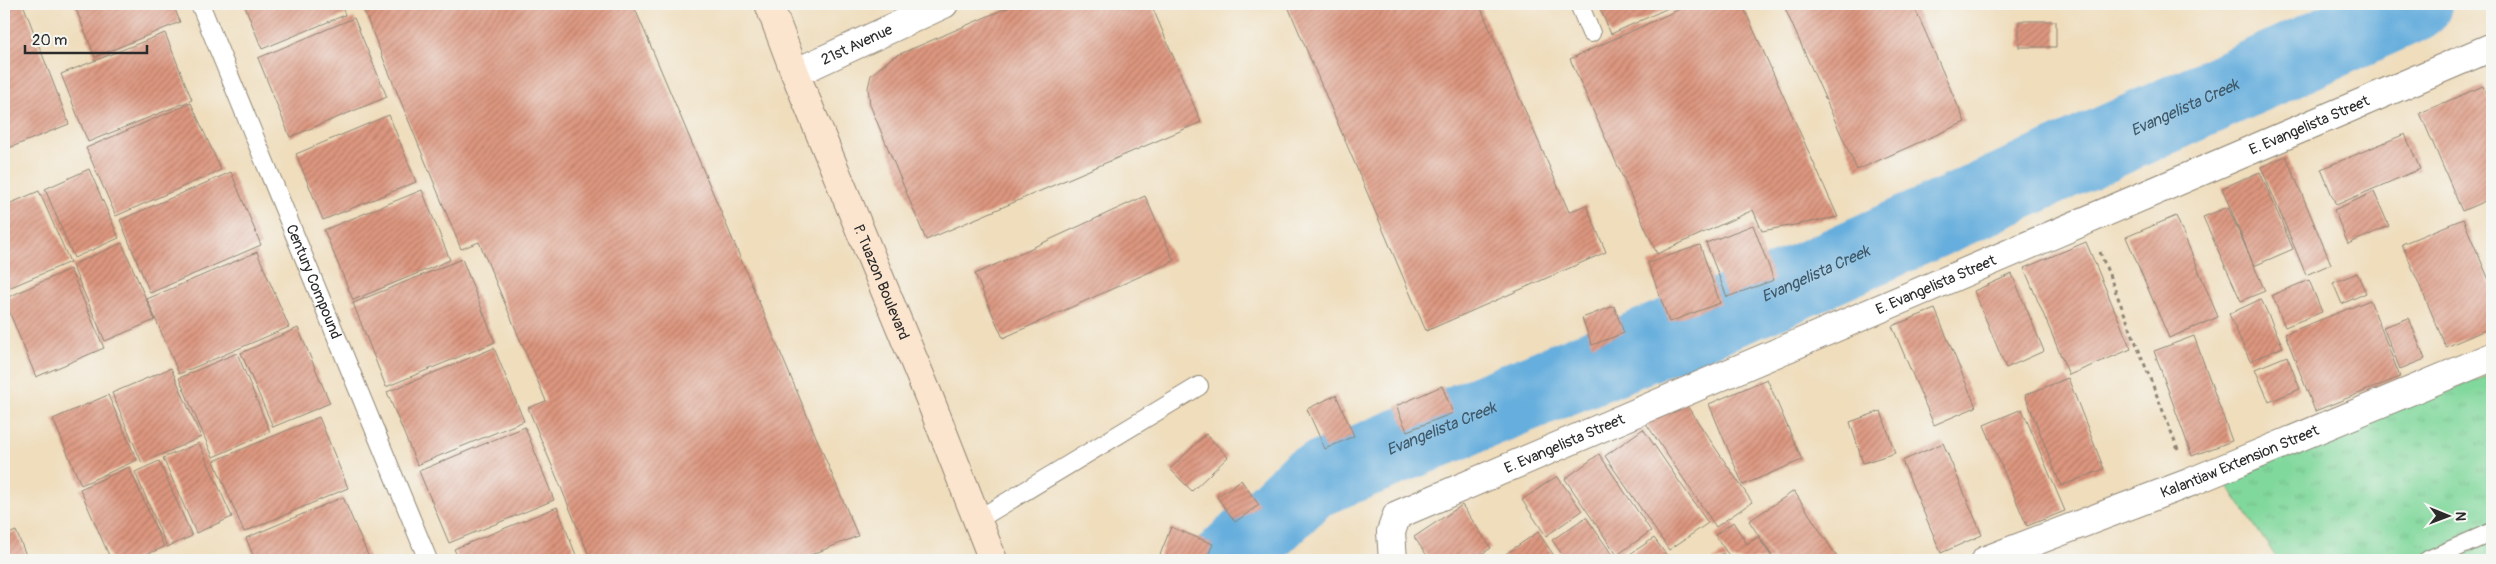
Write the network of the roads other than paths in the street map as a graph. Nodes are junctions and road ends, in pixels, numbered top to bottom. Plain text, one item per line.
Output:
1 (200, 4) edge
2 (769, 4) edge
3 (944, 4) edge
4 (1578, 4) edge
5 (1591, 33) dead end
6 (2492, 47) edge
7 (795, 73) junction
8 (2492, 357) edge
9 (1199, 386) dead end
10 (977, 520) junction
11 (2492, 532) edge
12 (428, 560) edge
13 (993, 560) edge
14 (1393, 560) edge
15 (1986, 560) edge
16 (2428, 560) edge

1 - 12 lane, Century Compound
2 - 7 main road, P. Tuazon Boulevard
3 - 7 street, 21st Avenue
4 - 5 lane
6 - 14 street, E. Evangelista Street
7 - 10 main road, P. Tuazon Boulevard
8 - 15 street, Kalantiaw Extension Street
9 - 10 lane
10 - 13 main road, P. Tuazon Boulevard
11 - 16 lane

